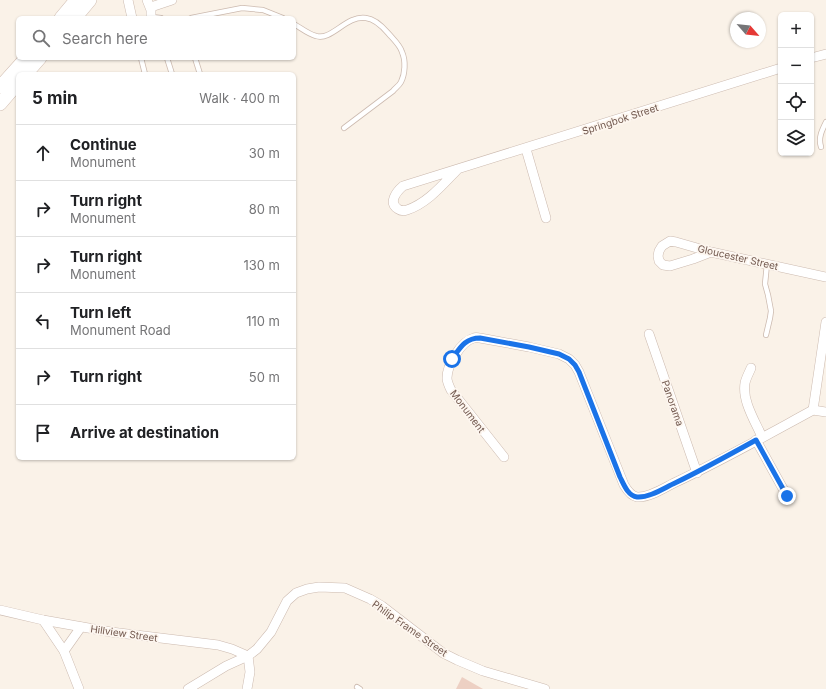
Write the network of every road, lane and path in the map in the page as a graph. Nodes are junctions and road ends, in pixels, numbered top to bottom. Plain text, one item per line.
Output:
1 (76, 0) edge
2 (90, 0) edge
3 (128, 0) edge
4 (172, 0) edge
5 (149, 3) edge
6 (63, 16) edge
7 (77, 16) edge
8 (132, 16) edge
9 (151, 16) edge
10 (201, 16) edge
11 (278, 16) edge
12 (296, 25) edge
13 (826, 54) edge
14 (814, 57) edge
15 (24, 60) edge
16 (38, 60) edge
17 (142, 60) edge
18 (168, 60) edge
19 (196, 60) edge
20 (778, 69) edge
21 (28, 72) edge
22 (144, 72) edge
23 (171, 72) edge
24 (199, 72) edge
25 (16, 85) edge
26 (0, 88) edge
27 (0, 104) edge
28 (826, 122) edge
29 (344, 128) dead end
30 (821, 147) dead end
31 (526, 148) junction
32 (458, 169) junction
33 (546, 218) dead end
34 (710, 252) junction
35 (767, 264) junction
36 (826, 277) edge
37 (826, 322) edge
38 (649, 334) dead end
39 (766, 335) dead end
40 (751, 368) dead end
41 (813, 410) junction
42 (826, 412) edge
43 (759, 439) junction
44 (504, 457) dead end
45 (697, 473) junction
46 (787, 496) dead end
47 (0, 610) edge
48 (43, 620) junction
49 (81, 627) junction
50 (64, 651) junction
51 (248, 656) junction
52 (79, 689) edge
53 (188, 689) edge
54 (247, 689) edge
55 (542, 689) edge

1 - 6 street
2 - 7 street
3 - 8 street
4 - 5 street
5 - 9 street
10 - 11 lane
12 - 29 lane
13 - 14 street
15 - 26 street
16 - 21 street
17 - 22 lane
18 - 23 lane
19 - 24 lane
20 - 31 street, Springbok Street
25 - 27 street
28 - 30 lane
31 - 32 street, Springbok Street
31 - 33 street
32 - 32 street, Springbok Street
34 - 34 street, Gloucester Street
34 - 35 street, Gloucester Street
35 - 36 street, Gloucester Street
35 - 39 lane
37 - 41 street
38 - 45 street, Panorama
40 - 43 street
41 - 42 street
41 - 43 street
43 - 45 street
43 - 46 street
44 - 45 street, Monument
47 - 48 street, Hillview Street
48 - 49 street, Hillview Street
48 - 50 street
49 - 50 street
49 - 51 street, Hillview Street
50 - 52 street
51 - 53 street
51 - 54 street
51 - 55 street, Philip Frame Street

